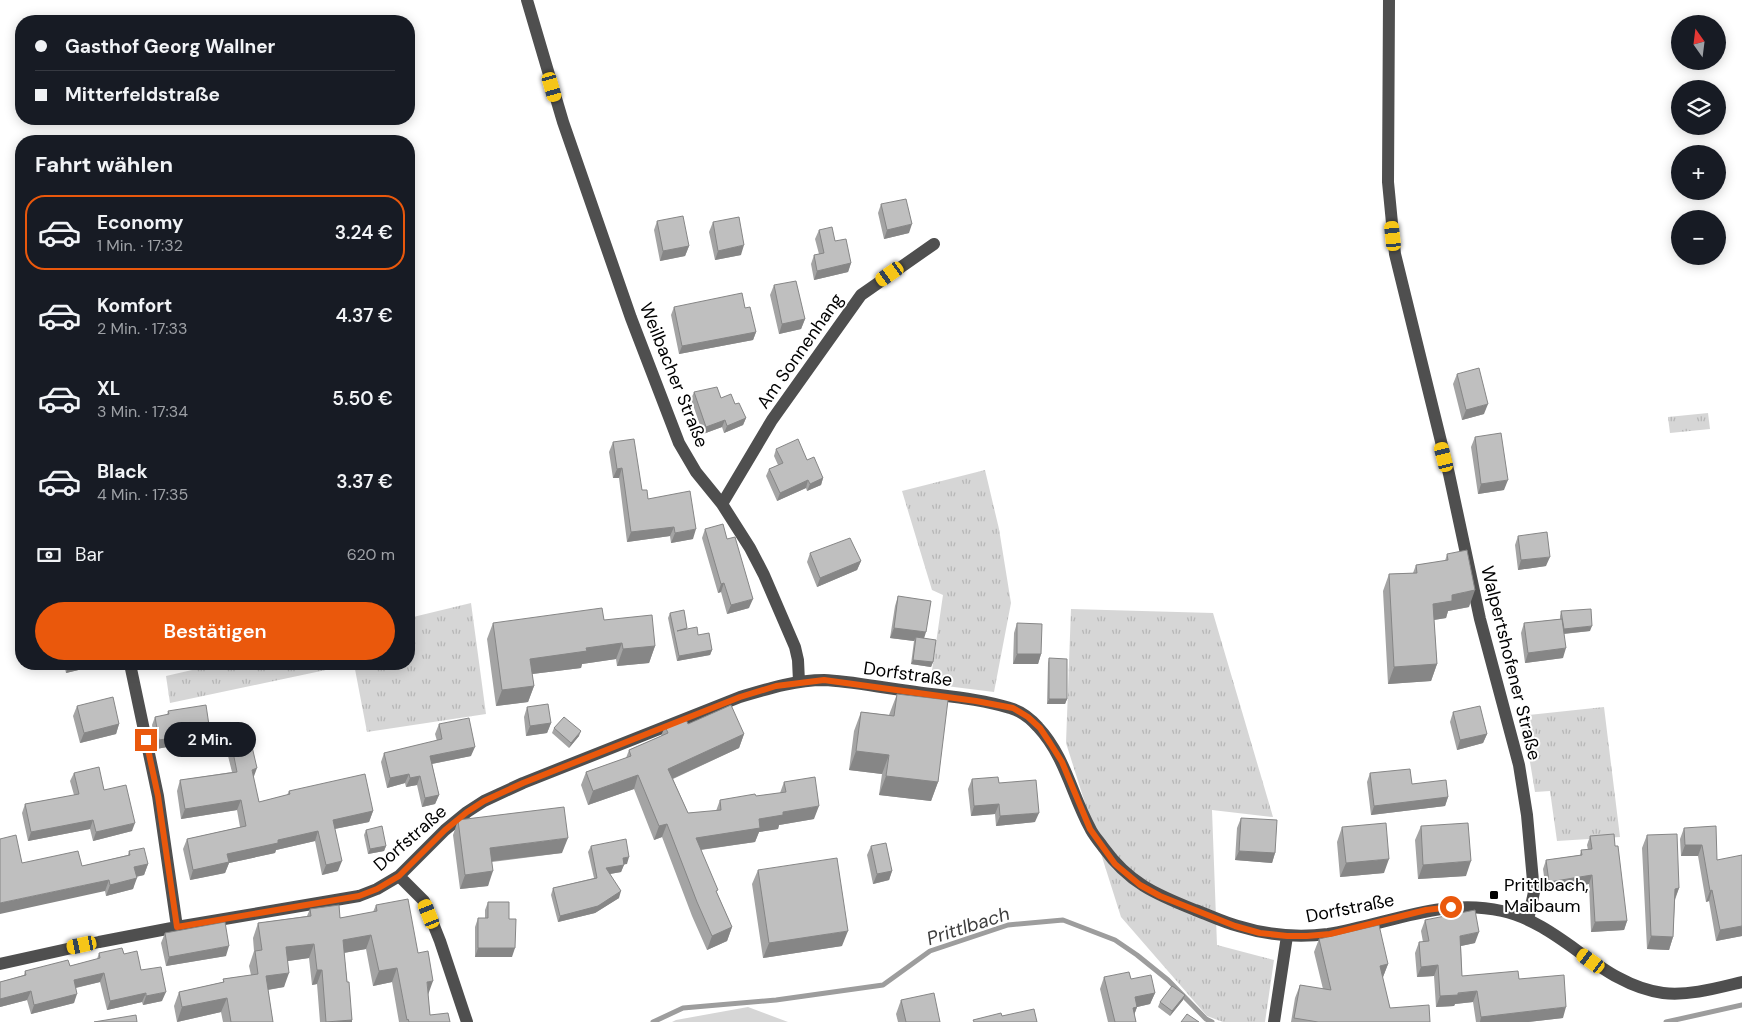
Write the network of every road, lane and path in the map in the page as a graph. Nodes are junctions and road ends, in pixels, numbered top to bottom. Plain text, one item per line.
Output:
1 (527, 0) edge
2 (1389, 0) edge
3 (934, 244) dead end
4 (722, 504) junction
5 (131, 670) edge
6 (799, 682) junction
7 (399, 876) junction
8 (1528, 920) junction
9 (177, 927) junction
10 (1287, 936) junction
11 (0, 964) edge
12 (1742, 982) edge
13 (467, 1022) edge
14 (1274, 1022) edge

1 - 4 street, Weilbacher Straße
2 - 8 street, Walpertshofener Straße
3 - 4 street, Am Sonnenhang
4 - 6 street, Weilbacher Straße
5 - 9 street
6 - 7 street, Dorfstraße
6 - 10 street, Dorfstraße
7 - 9 street, Dorfstraße
7 - 13 street
8 - 10 street, Dorfstraße
8 - 12 street, Dorfstraße
9 - 11 street, Dorfstraße
10 - 14 street

